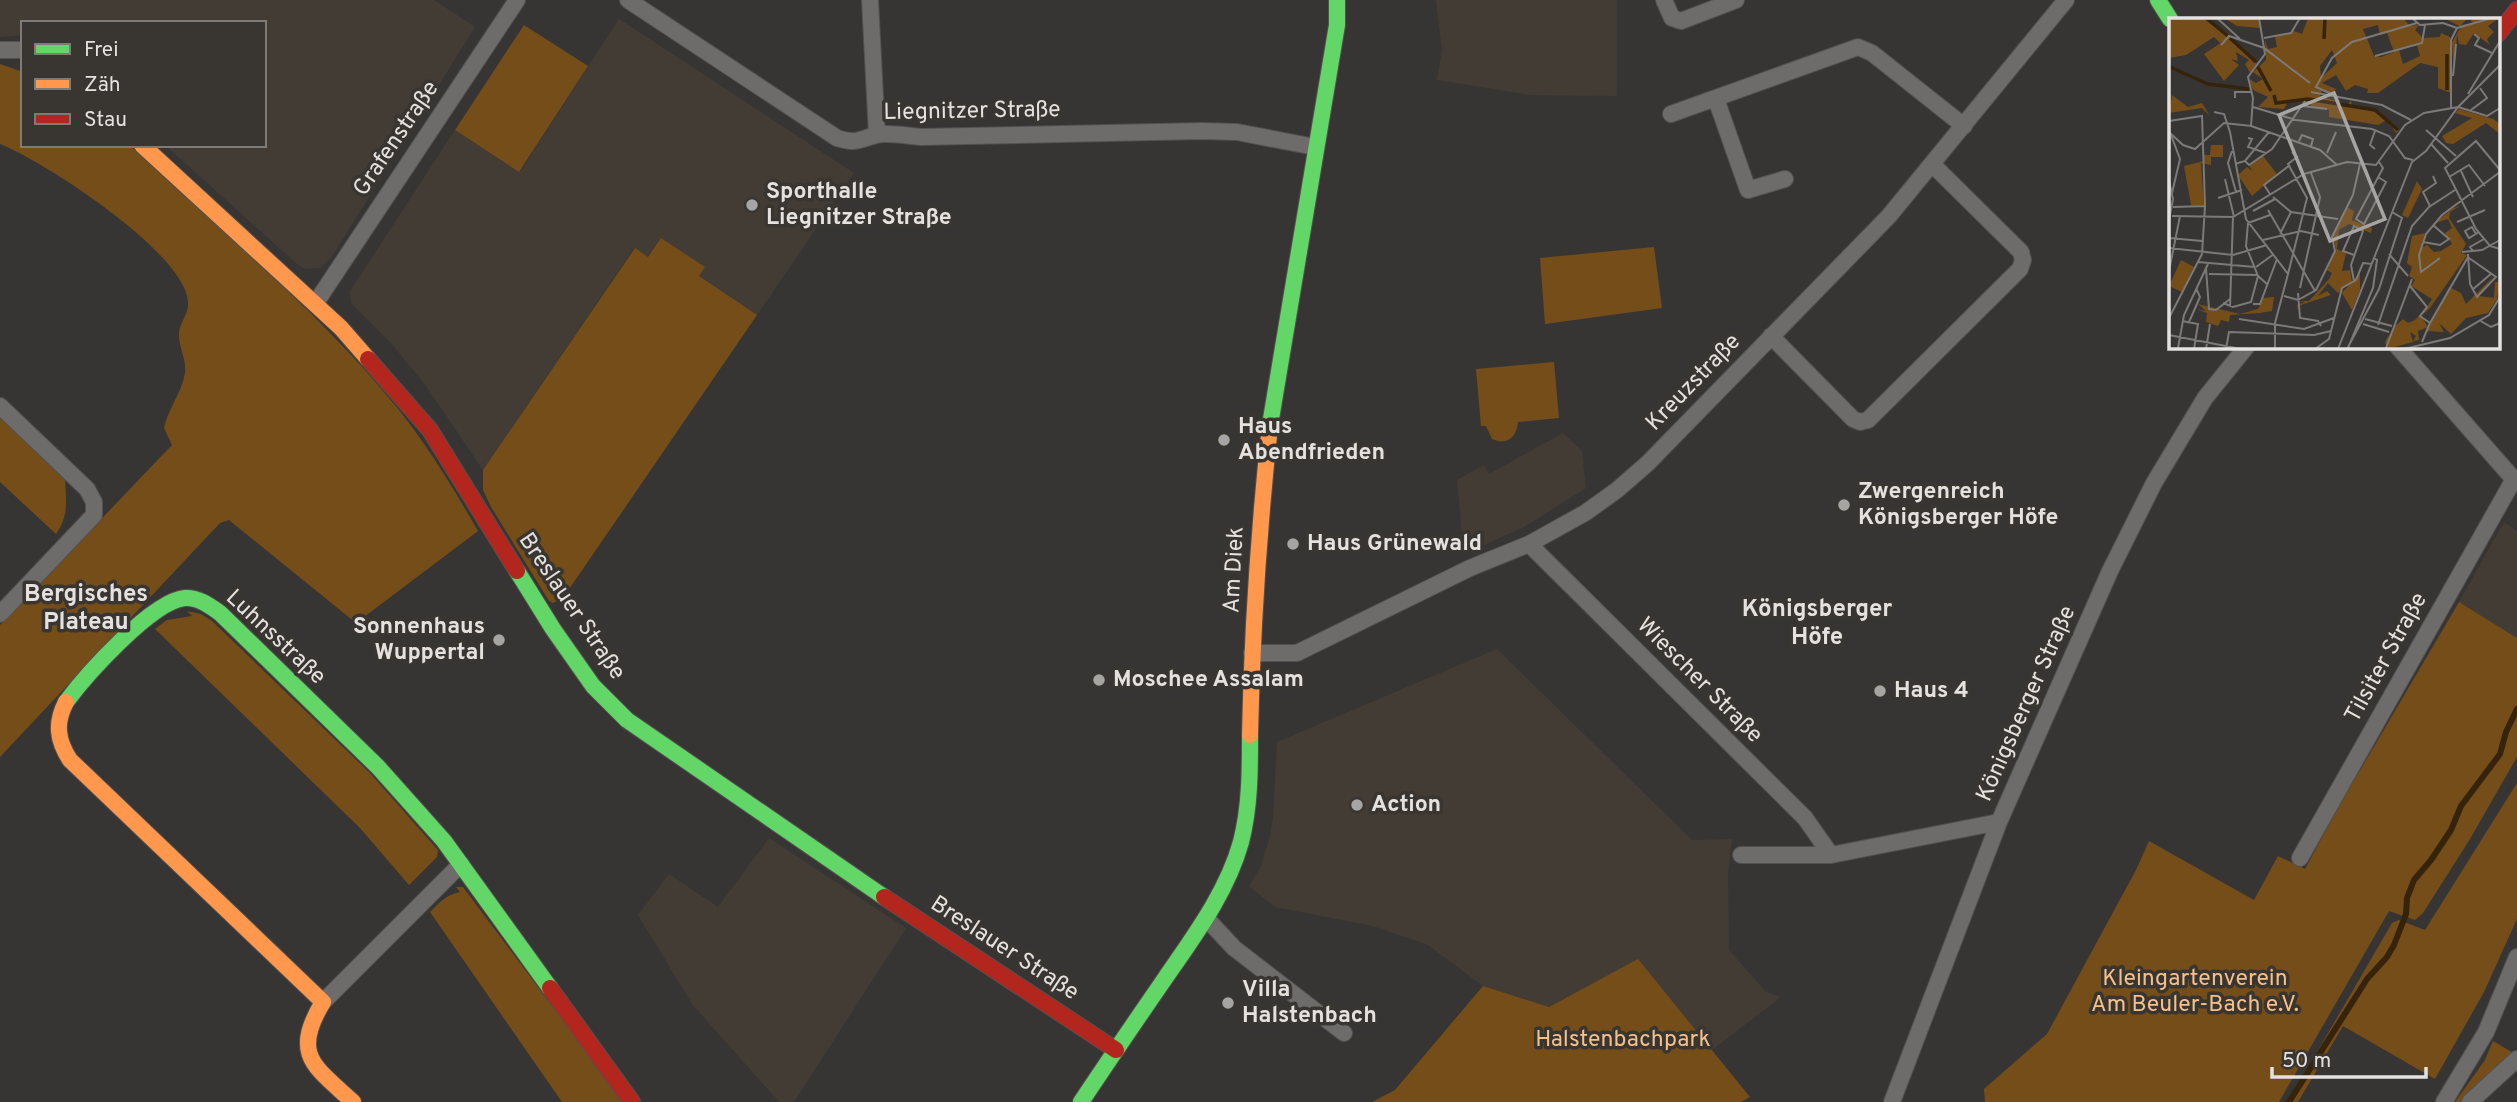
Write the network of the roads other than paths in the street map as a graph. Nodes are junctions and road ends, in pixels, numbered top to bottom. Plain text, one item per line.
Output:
1 (517, 0) edge
2 (628, 0) edge
3 (870, 0) edge
4 (1337, 0) edge
5 (1664, 0) edge
6 (1736, 0) edge
7 (2066, 0) edge
8 (2158, 0) edge
9 (2517, 10) edge
10 (2170, 18) edge
11 (2500, 31) edge
12 (0, 50) edge
13 (21, 50) edge
14 (1716, 99) junction
15 (1671, 114) dead end
16 (1964, 127) junction
17 (877, 135) junction
18 (144, 147) edge
19 (1315, 147) junction
20 (1932, 164) junction
21 (1785, 178) dead end
22 (315, 304) junction
23 (1772, 336) junction
24 (2245, 348) edge
25 (2399, 348) edge
26 (0, 406) edge
27 (2515, 481) edge
28 (1529, 544) junction
29 (0, 614) edge
30 (1252, 653) junction
31 (1999, 822) junction
32 (1741, 855) dead end
33 (1831, 855) junction
34 (2300, 858) dead end
35 (461, 864) junction
36 (1206, 918) junction
37 (2517, 957) edge
38 (323, 1002) junction
39 (1344, 1033) dead end
40 (1116, 1050) junction
41 (2517, 1059) edge
42 (353, 1102) edge
43 (632, 1102) edge
44 (1081, 1102) edge
45 (1892, 1102) edge
46 (2444, 1102) edge
47 (2470, 1102) edge

1 - 22 street, Grafenstraße
2 - 17 street, Liegnitzer Straße
3 - 17 street
4 - 19 street, Am Diek
5 - 6 street
7 - 16 street, Kreuzstraße
8 - 10 street
9 - 11 street
12 - 13 street
14 - 15 street
14 - 16 street
14 - 21 street
16 - 20 street, Kreuzstraße
17 - 19 street, Liegnitzer Straße
18 - 22 street, Breslauer Straße
19 - 30 street, Am Diek
20 - 23 street, Kreuzstraße
20 - 23 street
22 - 40 street, Breslauer Straße
23 - 28 street, Kreuzstraße
24 - 31 street, Königsberger Straße
25 - 27 street
26 - 29 street
27 - 34 street, Tilsiter Straße
28 - 30 street, Kreuzstraße
28 - 33 street, Wiescher Straße
30 - 36 street, Am Diek
31 - 33 street
31 - 45 street, Königsberger Straße
32 - 33 street
35 - 38 street
35 - 38 street, Luhnsstraße
35 - 43 street, Luhnsstraße
36 - 39 street
36 - 40 street, Am Diek
37 - 46 street
38 - 42 street
40 - 44 street, Am Diek
41 - 47 street

